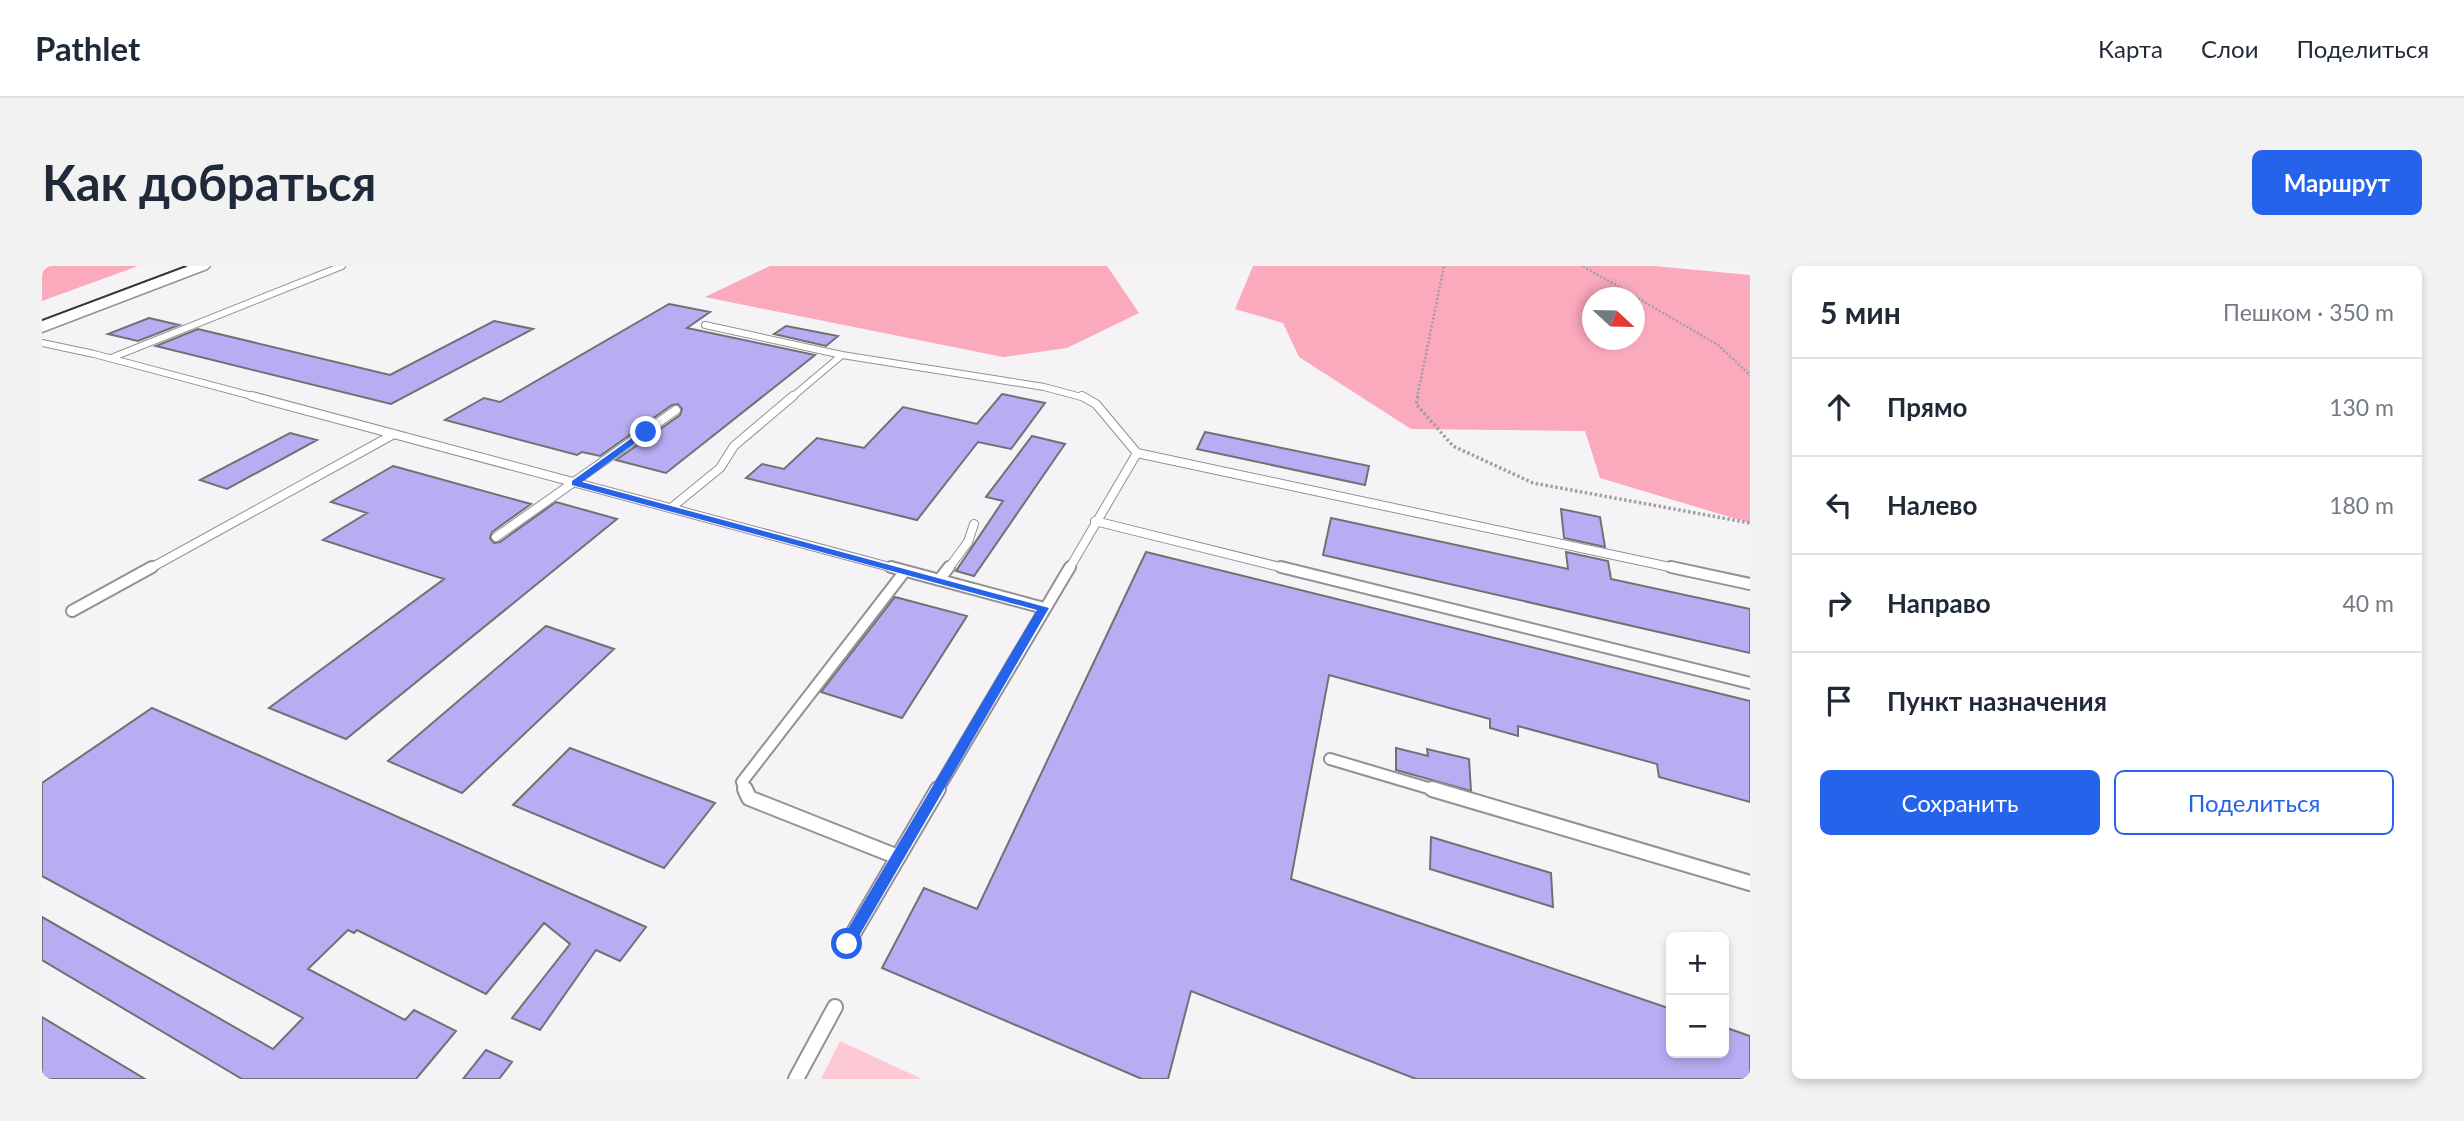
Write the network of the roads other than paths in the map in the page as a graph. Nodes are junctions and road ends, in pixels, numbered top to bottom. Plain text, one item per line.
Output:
1 (162, 266) edge
2 (202, 266) edge
3 (342, 266) edge
4 (42, 311) edge
5 (705, 325) dead end
6 (42, 327) edge
7 (42, 343) edge
8 (842, 355) junction
9 (111, 358) junction
10 (676, 410) dead end
11 (394, 434) junction
12 (1137, 453) junction
13 (576, 483) junction
14 (671, 508) junction
15 (1094, 521) junction
16 (974, 524) dead end
17 (496, 537) dead end
18 (905, 571) junction
19 (939, 580) junction
20 (1750, 584) edge
21 (1044, 608) junction
22 (72, 611) dead end
23 (1750, 683) edge
24 (1330, 759) dead end
25 (898, 857) junction
26 (1750, 883) edge
27 (847, 944) dead end
28 (835, 1007) dead end
29 (796, 1079) edge

1 - 4 main road
2 - 6 main road
3 - 9 lane
5 - 8 lane
7 - 9 lane
8 - 12 lane
8 - 14 lane
9 - 11 lane
10 - 13 lane
11 - 13 lane
11 - 22 lane
12 - 15 lane
12 - 20 lane
13 - 14 lane
13 - 17 lane
14 - 18 lane
15 - 21 lane
15 - 23 lane
16 - 19 lane
18 - 19 lane
18 - 25 lane
19 - 21 lane
21 - 25 lane
24 - 26 lane
25 - 27 lane
28 - 29 lane

